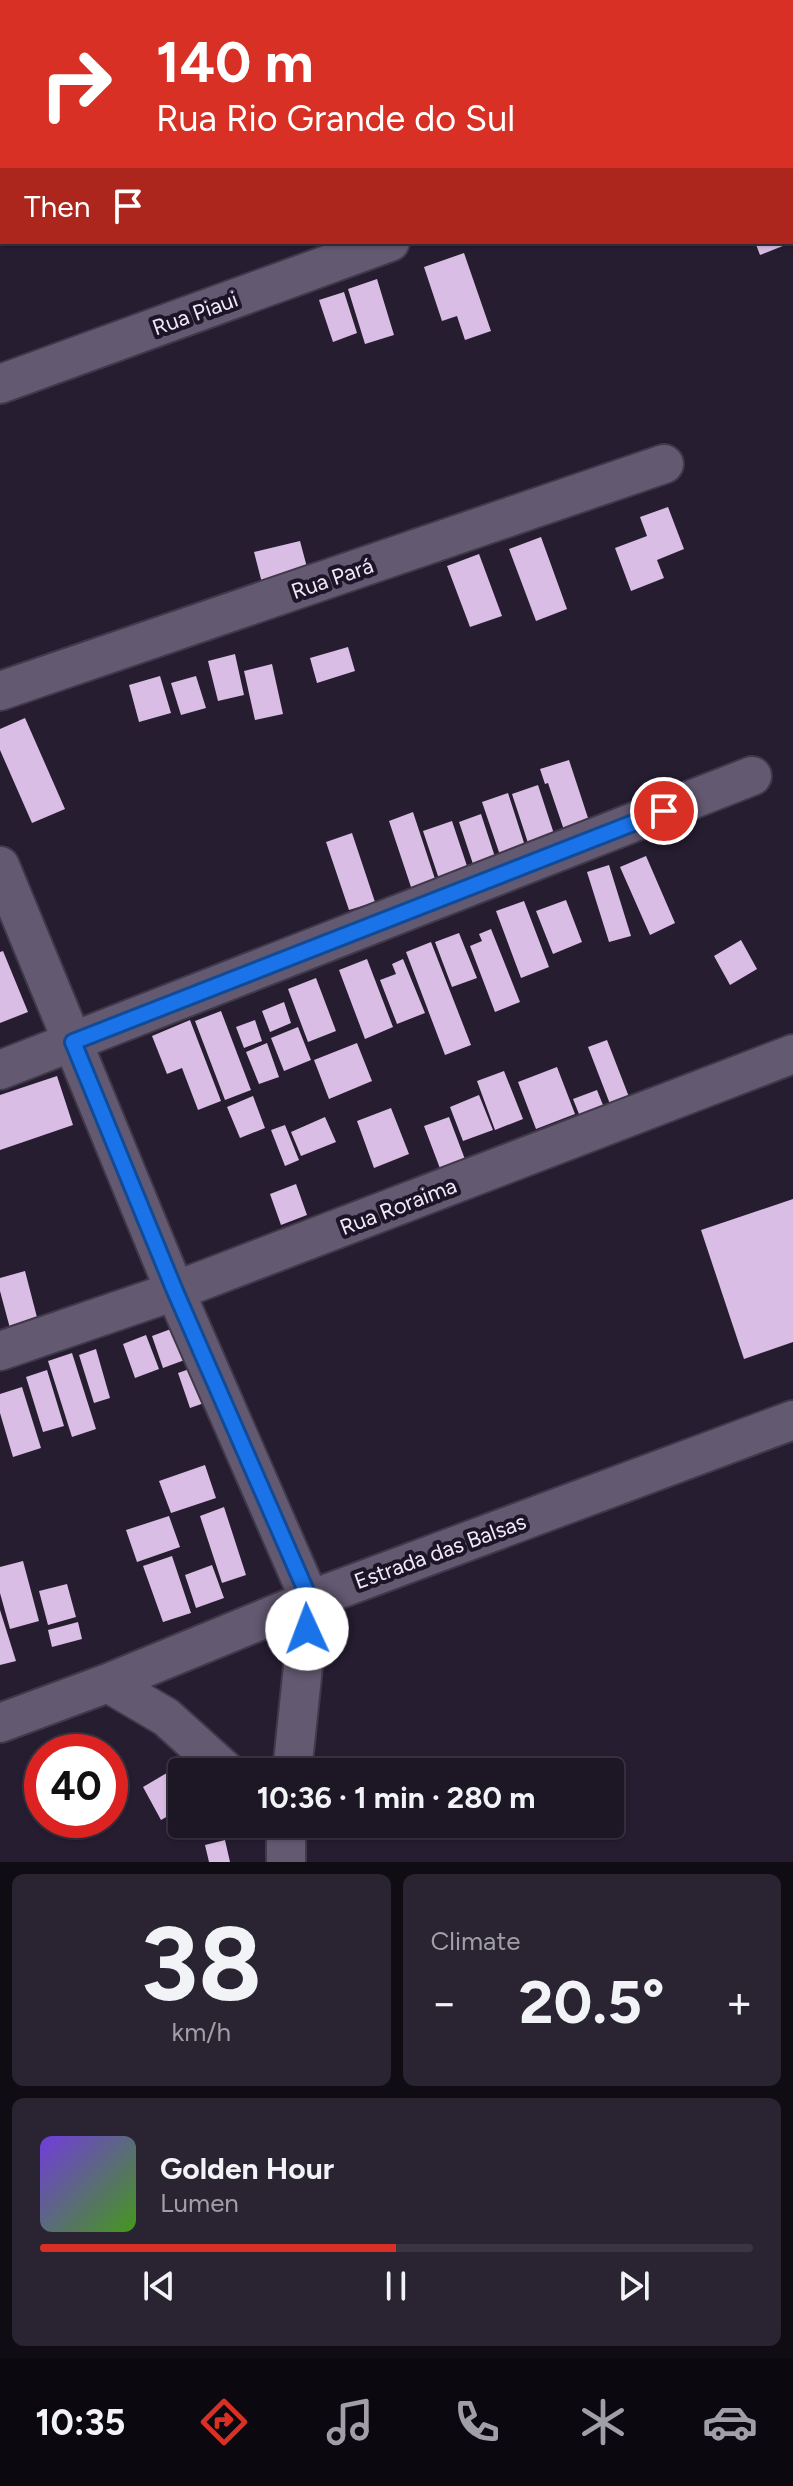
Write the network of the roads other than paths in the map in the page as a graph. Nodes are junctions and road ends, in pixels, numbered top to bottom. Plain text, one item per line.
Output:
1 (385, 244) edge
2 (0, 384) edge
3 (664, 464) dead end
4 (0, 691) edge
5 (752, 776) dead end
6 (0, 866) edge
7 (73, 1042) junction
8 (793, 1054) edge
9 (0, 1070) edge
10 (175, 1291) junction
11 (0, 1351) edge
12 (793, 1420) edge
13 (310, 1600) junction
14 (108, 1683) junction
15 (0, 1723) edge
16 (211, 1758) edge
17 (293, 1758) edge

1 - 2 street, Rua Piaui
3 - 4 street, Rua Pará
5 - 7 street
6 - 7 street
7 - 9 street
7 - 10 street
8 - 10 street, Rua Roraima
10 - 11 street, Rua Roraima
10 - 13 street
12 - 13 street, Estrada das Balsas
13 - 14 street, Estrada das Balsas
13 - 17 street
14 - 15 street, Estrada das Balsas
14 - 16 street

